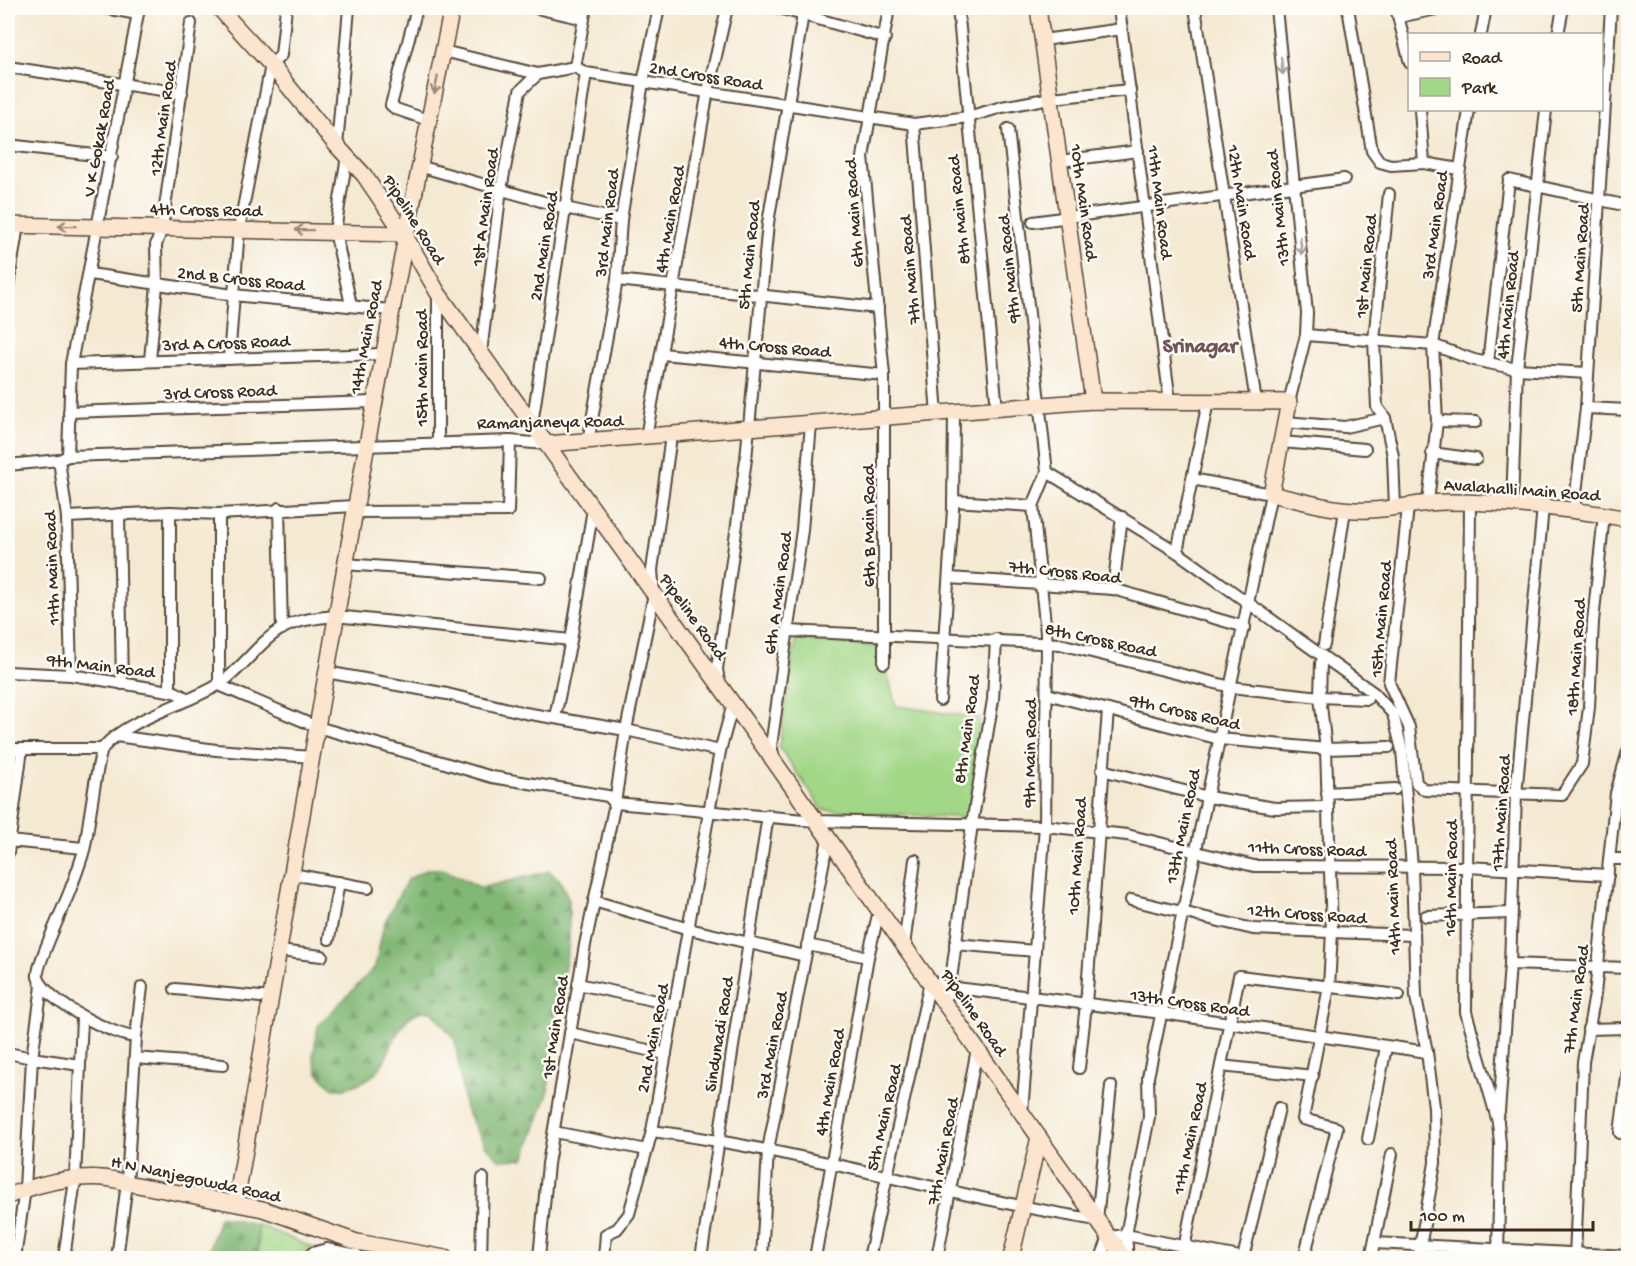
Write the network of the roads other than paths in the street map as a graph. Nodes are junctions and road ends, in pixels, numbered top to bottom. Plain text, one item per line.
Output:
1 (105, 8) edge
2 (219, 8) edge
3 (286, 8) edge
4 (349, 8) edge
5 (417, 8) edge
6 (452, 8) edge
7 (536, 8) edge
8 (659, 8) edge
9 (727, 8) edge
10 (779, 8) edge
11 (889, 8) edge
12 (958, 8) edge
13 (1038, 8) edge
14 (1119, 8) edge
15 (1195, 8) edge
16 (1276, 8) edge
17 (1348, 8) edge
18 (1441, 8) edge
19 (1486, 8) edge
20 (1563, 8) edge
21 (1611, 8) edge
22 (138, 11) edge
23 (803, 11) edge
24 (1397, 12) edge
25 (585, 13) edge
26 (191, 23) dead end
27 (1122, 29) junction
28 (1481, 33) edge
29 (1558, 33) edge
30 (885, 38) junction
31 (1043, 40) junction
32 (443, 51) junction
33 (1408, 55) edge
34 (272, 64) junction
35 (8, 67) edge
36 (575, 67) junction
37 (586, 73) junction
38 (538, 74) junction
39 (643, 82) junction
40 (125, 84) junction
41 (1130, 90) junction
42 (708, 91) junction
43 (182, 93) junction
44 (1051, 98) junction
45 (786, 104) junction
46 (1419, 111) edge
47 (1469, 111) edge
48 (1546, 111) edge
49 (968, 117) junction
50 (869, 118) junction
51 (429, 120) junction
52 (914, 124) junction
53 (1008, 129) dead end
54 (8, 145) edge
55 (342, 151) junction
56 (1138, 151) junction
57 (112, 157) junction
58 (1060, 161) junction
59 (1424, 163) junction
60 (419, 166) junction
61 (1459, 169) junction
62 (1344, 179) dead end
63 (1537, 184) junction
64 (1294, 188) junction
65 (501, 189) junction
66 (1225, 194) junction
67 (1389, 194) dead end
68 (1600, 198) junction
69 (1145, 206) junction
70 (1629, 207) edge
71 (565, 208) junction
72 (1068, 219) junction
73 (621, 220) junction
74 (1033, 222) dead end
75 (13, 225) edge
76 (99, 226) junction
77 (162, 228) junction
78 (239, 229) junction
79 (335, 231) junction
80 (404, 234) junction
81 (90, 274) junction
82 (617, 280) junction
83 (157, 285) junction
84 (8, 287) edge
85 (674, 288) junction
86 (438, 293) junction
87 (233, 296) junction
88 (760, 296) junction
89 (351, 305) junction
90 (878, 308) junction
91 (390, 310) junction
92 (1306, 335) junction
93 (1374, 340) junction
94 (1434, 345) junction
95 (481, 353) junction
96 (382, 354) junction
97 (662, 354) junction
98 (229, 359) junction
99 (150, 360) junction
100 (1488, 363) junction
101 (71, 364) junction
102 (755, 364) junction
103 (1517, 369) junction
104 (1588, 373) junction
105 (884, 375) junction
106 (1093, 401) junction
107 (373, 402) junction
108 (1170, 402) junction
109 (1208, 402) junction
110 (1256, 402) junction
111 (1289, 402) junction
112 (1038, 406) junction
113 (1586, 408) junction
114 (997, 409) junction
115 (1629, 410) edge
116 (69, 412) junction
117 (954, 413) junction
118 (937, 414) junction
119 (885, 418) junction
120 (1385, 418) junction
121 (1285, 422) junction
122 (1437, 422) junction
123 (1476, 422) dead end
124 (532, 424) junction
125 (811, 424) junction
126 (748, 429) junction
127 (670, 436) junction
128 (646, 438) junction
129 (510, 441) junction
130 (588, 442) junction
131 (1281, 442) junction
132 (438, 444) junction
133 (546, 444) junction
134 (364, 447) junction
135 (1365, 448) dead end
136 (1432, 453) junction
137 (63, 458) junction
138 (1476, 459) dead end
139 (8, 465) edge
140 (1047, 472) junction
141 (1192, 479) junction
142 (1271, 494) junction
143 (953, 501) junction
144 (1428, 502) junction
145 (1470, 502) junction
146 (1512, 504) junction
147 (1033, 506) junction
148 (1402, 507) junction
149 (1543, 507) junction
150 (279, 508) junction
151 (354, 509) junction
152 (592, 509) junction
153 (1345, 510) junction
154 (1574, 510) junction
155 (170, 512) junction
156 (219, 513) junction
157 (1629, 513) edge
158 (119, 514) junction
159 (1604, 514) junction
160 (67, 517) junction
161 (1122, 517) junction
162 (1628, 518) edge
163 (1177, 552) junction
164 (344, 564) junction
165 (541, 578) dead end
166 (949, 578) junction
167 (1041, 582) junction
168 (1113, 589) junction
169 (654, 594) junction
170 (1250, 605) junction
171 (336, 616) junction
172 (1245, 627) junction
173 (282, 628) junction
174 (789, 631) junction
175 (883, 635) junction
176 (944, 638) junction
177 (996, 639) junction
178 (572, 640) junction
179 (1047, 644) junction
180 (1324, 645) dead end
181 (884, 663) dead end
182 (1321, 663) dead end
183 (8, 672) edge
184 (326, 672) junction
185 (70, 675) junction
186 (122, 684) junction
187 (219, 685) junction
188 (719, 686) junction
189 (1232, 687) junction
190 (170, 691) junction
191 (1047, 694) junction
192 (1320, 697) junction
193 (188, 699) junction
194 (1367, 699) dead end
195 (940, 700) dead end
196 (733, 704) junction
197 (1108, 710) junction
198 (555, 717) junction
199 (317, 727) junction
200 (626, 729) junction
201 (116, 736) junction
202 (1220, 739) junction
203 (1389, 747) dead end
204 (8, 749) edge
205 (102, 749) junction
206 (1326, 749) junction
207 (22, 750) junction
208 (720, 751) junction
209 (1629, 751) edge
210 (312, 757) junction
211 (776, 764) junction
212 (1102, 770) junction
213 (1395, 789) dead end
214 (1468, 792) junction
215 (1327, 794) junction
216 (1516, 795) junction
217 (1208, 797) junction
218 (615, 803) junction
219 (1327, 807) junction
220 (710, 812) junction
221 (768, 815) junction
222 (815, 821) junction
223 (972, 824) junction
224 (1045, 826) junction
225 (1098, 832) junction
226 (828, 839) junction
227 (8, 841) edge
228 (84, 848) junction
229 (1196, 851) junction
230 (8, 854) edge
231 (1609, 859) junction
232 (1629, 859) edge
233 (915, 860) dead end
234 (1330, 866) junction
235 (1412, 867) junction
236 (1467, 867) junction
237 (1513, 870) junction
238 (292, 874) junction
239 (1608, 875) junction
240 (339, 882) junction
241 (368, 888) dead end
242 (1131, 900) dead end
243 (594, 901) junction
244 (879, 911) junction
245 (1183, 912) junction
246 (1510, 913) junction
247 (1466, 915) junction
248 (1426, 916) dead end
249 (689, 929) junction
250 (1332, 932) junction
251 (1412, 935) junction
252 (328, 939) dead end
253 (749, 943) junction
254 (955, 944) junction
255 (904, 946) junction
256 (806, 950) junction
257 (279, 951) junction
258 (1035, 951) junction
259 (322, 956) dead end
260 (868, 957) junction
261 (1510, 964) junction
262 (1598, 968) junction
263 (1629, 968) edge
264 (930, 982) junction
265 (578, 984) junction
266 (42, 986) junction
267 (142, 987) dead end
268 (948, 987) junction
269 (1329, 987) junction
270 (175, 989) dead end
271 (1399, 994) dead end
272 (271, 998) junction
273 (1031, 998) junction
274 (1086, 1004) junction
275 (675, 1005) junction
276 (951, 1012) junction
277 (1162, 1014) junction
278 (82, 1018) junction
279 (1229, 1024) junction
280 (1629, 1028) edge
281 (1588, 1029) junction
282 (570, 1033) junction
283 (136, 1037) junction
284 (1321, 1037) junction
285 (1386, 1047) junction
286 (977, 1049) junction
287 (1427, 1052) junction
288 (8, 1053) edge
289 (666, 1054) junction
290 (32, 1058) junction
291 (135, 1058) junction
292 (80, 1065) junction
293 (222, 1065) dead end
294 (1221, 1066) junction
295 (1079, 1068) dead end
296 (1629, 1070) edge
297 (1313, 1076) junction
298 (1111, 1086) dead end
299 (1279, 1108) dead end
300 (1022, 1112) junction
301 (1498, 1122) junction
302 (652, 1131) junction
303 (554, 1132) junction
304 (1620, 1133) dead end
305 (1039, 1137) junction
306 (1368, 1139) dead end
307 (719, 1140) junction
308 (647, 1150) junction
309 (768, 1150) junction
310 (1392, 1154) dead end
311 (832, 1162) junction
312 (886, 1175) junction
313 (483, 1178) dead end
314 (75, 1179) junction
315 (127, 1182) junction
316 (25, 1189) junction
317 (951, 1192) junction
318 (8, 1196) edge
319 (236, 1203) junction
320 (1022, 1208) junction
321 (1096, 1220) junction
322 (1126, 1235) junction
323 (1109, 1237) junction
324 (1375, 1243) junction
325 (1421, 1245) junction
326 (357, 1252) edge
327 (1182, 1253) edge
328 (1498, 1253) edge
329 (1576, 1256) edge
330 (1629, 1256) edge
331 (15, 1258) edge
332 (64, 1258) edge
333 (117, 1258) edge
334 (309, 1258) edge
335 (445, 1258) edge
336 (481, 1258) edge
337 (539, 1258) edge
338 (604, 1258) edge
339 (701, 1258) edge
340 (762, 1258) edge
341 (815, 1258) edge
342 (869, 1258) edge
343 (937, 1258) edge
344 (1011, 1258) edge
345 (1101, 1258) edge
346 (1126, 1258) edge
347 (1244, 1258) edge
348 (1304, 1258) edge
349 (1371, 1258) edge
350 (1418, 1258) edge

1 - 22 street
2 - 34 street, Pipeline Road
3 - 34 street
4 - 55 street
5 - 51 street
6 - 32 street, 14th Main Road
7 - 25 street
8 - 39 street, 3rd Main Road
9 - 42 street, 4th Main Road
10 - 23 street
11 - 30 street, 6th Main Road
12 - 49 street, 8th Main Road
13 - 31 street, 10th Main Road
14 - 27 street, 11th Main Road
15 - 66 street, 12th Main Road
16 -> 64 street, 13th Main Road
17 - 59 street
18 - 24 street
19 - 28 street
20 - 29 street
21 - 68 street, 5th Main Road
22 - 40 street, V K Gokak Road
23 - 30 street
23 - 45 street, 5th Main Road
24 - 33 street
25 - 36 street
26 - 43 street, 12th Main Road
27 - 31 street
27 - 41 street, 11th Main Road
30 - 50 street, 6th Main Road
31 - 44 street, 10th Main Road
32 - 38 street
32 -> 51 street, 14th Main Road
34 - 55 street, Pipeline Road
34 - 78 street
35 - 40 street
36 - 37 street, 2nd Cross Road
36 - 38 street
37 - 39 street, 2nd Cross Road
37 - 71 street, 2nd Main Road
38 - 65 street, 1st A Main Road
39 - 42 street, 2nd Cross Road
39 - 73 street, 3rd Main Road
40 - 43 street
40 - 57 street, V K Gokak Road
41 - 44 street
41 - 56 street, 11th Main Road
42 - 45 street, 2nd Cross Road
42 - 85 street, 4th Main Road
43 - 77 street, 12th Main Road
44 - 49 street
44 - 58 street, 10th Main Road
45 - 50 street, 2nd Cross Road
45 - 88 street, 5th Main Road
46 - 59 street
47 - 61 street, 3rd Main Road
48 - 63 street, 4th Main Road
49 - 52 street, 2nd Cross Road
49 - 114 street, 8th Main Road
50 - 52 street, 2nd Cross Road
50 - 90 street, 6th Main Road
51 - 60 street, 14th Main Road
52 - 118 street, 7th Main Road
53 - 112 street, 9th Main Road
54 - 57 street
55 - 79 street
55 - 80 street, Pipeline Road
56 - 58 street
56 - 69 street, 11th Main Road
57 - 76 street, V K Gokak Road
58 - 72 street, 10th Main Road
59 - 61 street
60 - 65 street
60 - 80 street, 14th Main Road
61 - 94 street, 3rd Main Road
62 - 64 street
63 - 68 street
63 - 100 street
63 - 103 street, 4th Main Road
64 - 66 street
64 -> 92 street, 13th Main Road
65 - 71 street
65 - 95 street, 1st A Main Road
66 - 69 street
66 - 110 street, 12th Main Road
67 - 93 street, 1st Main Road
68 - 70 street
68 - 104 street, 5th Main Road
69 - 72 street
69 - 108 street, 11th Main Road
71 - 73 street
71 - 124 street, 2nd Main Road
72 - 74 street
72 - 106 street, 10th Main Road
73 - 82 street, 3rd Main Road
76 -> 75 street, 4th Cross Road
75 - 84 street
76 - 77 street, 4th Cross Road
76 - 81 street, V K Gokak Road
77 - 78 street, 4th Cross Road
77 - 83 street, 12th Main Road
79 -> 78 street, 4th Cross Road
78 - 87 street
79 - 80 street, 4th Cross Road
79 - 89 street
80 - 86 street, Pipeline Road
80 - 91 street, 14th Main Road
81 - 83 street, 2nd B Cross Road
81 - 101 street, 11th Main Road
82 - 85 street
82 - 130 street, 3rd Main Road
83 - 87 street, 2nd B Cross Road
83 - 99 street, 12th Main Road
85 - 88 street
85 - 97 street, 4th Main Road
86 - 95 street, Pipeline Road
86 - 132 street, 15th Main Road
87 - 89 street, 2nd B Cross Road
87 - 98 street
88 - 90 street
88 - 102 street, 5th Main Road
89 - 91 street, 2nd B Cross Road
90 - 105 street, 6th Main Road
91 - 96 street, 14th Main Road
92 - 93 street
92 - 111 street, 13th Main Road
93 - 94 street
93 - 120 street, 1st Main Road
94 - 100 street
94 - 122 street, 3rd Main Road
95 - 124 street, Pipeline Road
96 - 98 street, 3rd A Cross Road
96 - 107 street, 14th Main Road
97 - 102 street, 4th Cross Road
97 - 128 street, 4th Main Road
98 - 99 street, 3rd A Cross Road
99 - 101 street, 3rd A Cross Road
100 - 103 street
101 - 116 street, 11th Main Road
102 - 105 street, 4th Cross Road
102 - 126 street, 5th Main Road
103 - 104 street
103 - 146 street, 4th Main Road
104 - 113 street, 5th Main Road
105 - 119 street, 6th Main Road
106 - 108 street, Ramanjaneya Road
106 - 112 street, Ramanjaneya Road
107 - 116 street, 3rd Cross Road
107 - 134 street, 14th Main Road
108 - 109 street
109 - 110 street
109 - 141 street
110 - 111 street
111 - 121 street, 13th Main Road
112 - 114 street, Ramanjaneya Road
112 - 140 street, 9th Main Road
113 - 115 street
113 - 154 street, 5th Main Road
114 - 117 street, Ramanjaneya Road
116 - 137 street, 11th Main Road
117 - 118 street, Ramanjaneya Road
117 - 143 street
118 - 119 street, Ramanjaneya Road
119 - 125 street, Ramanjaneya Road
119 - 175 street, 6th B Main Road
120 - 121 street
120 - 148 street, 1st Main Road
121 - 131 street, 13th Main Road
122 - 123 street
122 - 136 street, 3rd Main Road
124 - 133 street, Pipeline Road
125 - 126 street, Ramanjaneya Road
125 - 174 street, 6th A Main Road
126 - 127 street, Ramanjaneya Road
126 - 188 street, 5th Main Road
127 - 128 street, Ramanjaneya Road
127 - 169 street
128 - 130 street, Ramanjaneya Road
129 - 132 street, Ramanjaneya Road
129 - 133 street, Ramanjaneya Road
129 - 151 street
130 - 133 street, Ramanjaneya Road
131 - 135 street
131 - 142 street, 13th Main Road
132 - 134 street, Ramanjaneya Road
133 - 152 street, Pipeline Road
134 - 137 street, Ramanjaneya Road
134 - 151 street, 14th Main Road
136 - 138 street
136 - 144 street, 3rd Main Road
137 - 139 street, Ramanjaneya Road
137 - 160 street, 11th Main Road
140 - 147 street
140 - 161 street, 14th Main Road
141 - 142 street
141 - 163 street
142 - 153 street, Avalahalli Main Road
142 - 170 street, 13th Main Road
143 - 147 street
143 - 166 street
144 - 145 street, Avalahalli Main Road
144 - 148 street, Avalahalli Main Road
145 - 146 street, Avalahalli Main Road
145 - 214 street, 16th Main Road
146 - 149 street, Avalahalli Main Road
147 - 167 street, 9th Main Road
148 - 153 street, Avalahalli Main Road
148 - 214 street, 15th Main Road
149 - 154 street, Avalahalli Main Road
149 - 216 street, 17th Main Road
150 - 151 street
150 - 156 street
150 - 173 street
151 - 164 street, 14th Main Road
152 - 169 street, Pipeline Road
152 - 178 street
153 - 180 street
154 - 159 street, Avalahalli Main Road
155 - 156 street
155 - 158 street
155 - 190 street
156 - 187 street
157 - 162 street
158 - 160 street
158 - 186 street
159 - 162 street, Avalahalli Main Road
159 - 216 street, 18th Main Road
160 - 185 street, 11th Main Road
161 - 163 street, 14th Main Road
161 - 168 street
163 - 170 street, 14th Main Road
164 - 165 street
164 - 171 street, 14th Main Road
166 - 167 street, 7th Cross Road
166 - 176 street
167 - 168 street, 7th Cross Road
167 - 179 street, 9th Main Road
168 - 172 street, 7th Cross Road
169 - 188 street, Pipeline Road
169 - 200 street
170 - 172 street, 13th Main Road
170 - 235 street, 14th Main Road
171 - 173 street
171 - 178 street
171 - 184 street, 14th Main Road
172 - 189 street, 13th Main Road
173 - 187 street
174 - 175 street, 8th Cross Road
174 - 211 street, 6th A Main Road
175 - 176 street, 8th Cross Road
175 - 181 street, 6th B Main Road
176 - 177 street, 8th Cross Road
176 - 195 street
177 - 179 street, 8th Cross Road
177 - 223 street, 8th Main Road
178 - 198 street
179 - 189 street, 8th Cross Road
179 - 191 street, 9th Main Road
182 - 192 street
183 - 185 street, 9th Main Road
184 - 198 street
184 - 199 street, 14th Main Road
185 - 186 street, 9th Main Road
186 - 190 street, 9th Main Road
187 - 193 street
187 - 199 street, 11th Cross Road
188 - 196 street, Pipeline Road
189 - 192 street, 8th Cross Road
189 - 202 street, 13th Main Road
190 - 193 street, 9th Main Road
191 - 197 street, 9th Cross Road
191 - 224 street, 9th Main Road
192 - 194 street, 8th Cross Road
192 - 206 street
193 - 201 street
196 - 208 street
196 - 211 street, Pipeline Road
197 - 202 street, 9th Cross Road
197 - 212 street, 10th Main Road
198 - 200 street
199 - 210 street, 14th Main Road
199 - 218 street, 11th Cross Road
200 - 208 street
200 - 218 street
201 - 205 street
201 - 210 street
202 - 206 street, 9th Cross Road
202 - 217 street, 13th Main Road
203 - 206 street, 9th Cross Road
204 - 207 street
205 - 207 street
205 - 228 street
206 - 215 street
207 - 227 street
208 - 220 street
209 - 231 street, 7th Main Road
210 - 238 street, 14th Main Road
211 - 222 street, Pipeline Road
212 - 217 street
212 - 225 street, 10th Main Road
213 - 215 street
214 - 216 street
214 - 236 street, 16th Main Road
215 - 219 street
216 - 237 street, 17th Main Road
217 - 219 street
217 - 229 street, 13th Main Road
218 - 220 street, 11th Cross Road
218 - 243 street, 1st Main Road
219 - 234 street
220 - 221 street, 11th Cross Road
220 - 249 street, 2nd Main Road
221 - 222 street, 11th Cross Road
221 - 253 street, Sindunadi Road
222 - 223 street, 11th Cross Road
222 - 226 street, Pipeline Road
223 - 224 street, 11th Cross Road
223 - 254 street
224 - 225 street, 11th Cross Road
224 - 258 street, 9th Main Road
225 - 229 street, 11th Cross Road
225 - 274 street, 10th Main Road
226 - 244 street, Pipeline Road
226 - 256 street, 3rd Main Road
227 - 228 street
227 - 230 street
228 - 266 street
229 - 234 street, 11th Cross Road
229 - 245 street, 13th Main Road
231 - 232 street
231 - 239 street, 7th Main Road
233 - 255 street
234 - 235 street, 11th Cross Road
234 - 250 street
235 - 236 street, 11th Cross Road
235 - 251 street, 14th Main Road
236 - 237 street, 11th Cross Road
236 - 247 street, 16th Main Road
237 - 239 street, 11th Cross Road
237 - 246 street, 17th Main Road
238 - 240 street
238 - 257 street, 14th Main Road
239 - 262 street, 7th Main Road
240 - 241 street
240 - 252 street
242 - 245 street, 12th Cross Road
243 - 249 street
243 - 265 street, 1st Main Road
244 - 255 street, Pipeline Road
244 - 260 street, 4th Main Road
245 - 250 street, 12th Cross Road
245 - 277 street, 13th Main Road
246 - 247 street
246 - 261 street, 17th Main Road
247 - 248 street
247 - 301 street, 16th Main Road
249 - 253 street
249 - 275 street, 2nd Main Road
250 - 251 street, 12th Cross Road
250 - 269 street
251 - 287 street, 14th Main Road
253 - 256 street
253 - 307 street, Sindunadi Road
254 - 258 street
254 - 268 street
255 - 264 street, Pipeline Road
256 - 260 street
256 - 309 street, 3rd Main Road
257 - 259 street
257 - 272 street, 14th Main Road
258 - 273 street, 9th Main Road
260 - 311 street, 4th Main Road
261 - 262 street
261 - 301 street, 17th Main Road
262 - 263 street
262 - 281 street, 7th Main Road
264 - 268 street, 13th Cross Road
264 - 276 street, Pipeline Road
264 - 312 street, 5th Main Road
265 - 275 street
265 - 282 street, 1st Main Road
266 - 278 street
266 - 290 street
267 - 283 street
268 - 273 street, 13th Cross Road
268 - 276 street
269 - 271 street
269 - 279 street, 11th Main Road
269 - 284 street
270 - 272 street
272 - 319 street, 14th Main Road
273 - 274 street, 13th Cross Road
273 - 300 street, 9th Main Road
274 - 277 street, 13th Cross Road
274 - 295 street, 10th Main Road
275 - 289 street, 2nd Main Road
276 - 286 street, Pipeline Road
277 - 279 street, 13th Cross Road
277 - 322 street, 13th Main Road
278 - 283 street
278 - 292 street
279 - 284 street, 13th Cross Road
279 - 294 street, 11th Main Road
280 - 281 street
281 - 329 street, 7th Main Road
282 - 289 street
282 - 303 street, 1st Main Road
283 - 291 street
284 - 285 street, 13th Cross Road
284 - 297 street
285 - 287 street, 13th Cross Road
285 - 306 street
286 - 300 street, Pipeline Road
286 - 317 street, 7th Main Road
287 - 325 street, 14th Main Road
288 - 290 street
289 - 302 street, 2nd Main Road
290 - 292 street
290 - 316 street
291 - 293 street
291 - 315 street
292 - 314 street
294 - 297 street
294 - 327 street, 11th Main Road
296 - 304 street
297 - 348 street
298 - 321 street
299 - 347 street
300 - 305 street, Pipeline Road
301 - 328 street, 16th Main Road
302 - 307 street
302 - 308 street, 2nd Main Road
303 - 308 street
303 - 337 street, 1st Main Road
305 - 320 street
305 - 321 street, Pipeline Road
307 - 309 street
307 - 339 street, Sindunadi Road
308 - 338 street, 2nd Main Road
309 - 311 street
309 - 340 street, 3rd Main Road
310 - 324 street
311 - 312 street
311 - 341 street, 4th Main Road
312 - 317 street
312 - 342 street, 5th Main Road
313 - 336 street
314 - 315 street, H N Nanjegowda Road
314 - 316 street, H N Nanjegowda Road
314 - 332 street
315 - 319 street, H N Nanjegowda Road
315 - 333 street
316 - 318 street, H N Nanjegowda Road
316 - 331 street
317 - 320 street
317 - 343 street, 7th Main Road
319 - 326 street, H N Nanjegowda Road
320 - 321 street
320 - 344 street
321 - 323 street, Pipeline Road
322 - 323 street
322 - 327 street
322 - 346 street, 13th Main Road
323 - 345 street
323 - 346 street, Pipeline Road
324 - 325 street
324 - 349 street
325 - 328 street
325 - 350 street, 14th Main Road
326 - 334 street
326 - 335 street, H N Nanjegowda Road
327 - 347 street
328 - 329 street
329 - 330 street

